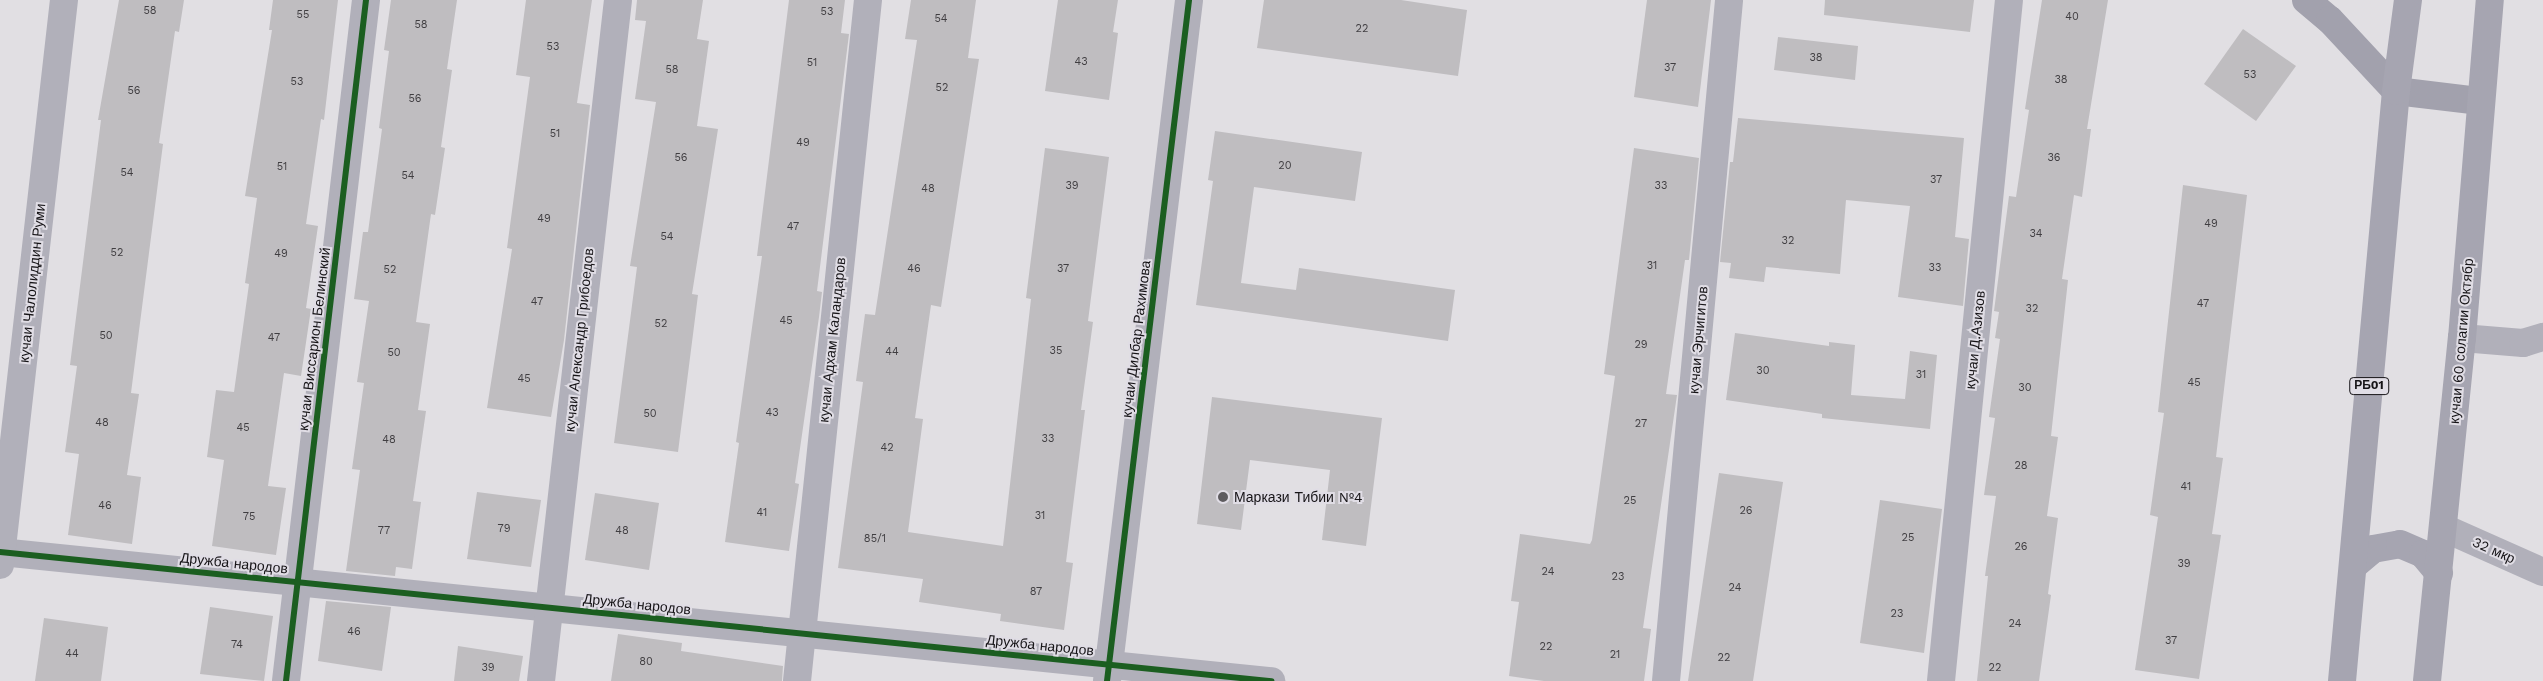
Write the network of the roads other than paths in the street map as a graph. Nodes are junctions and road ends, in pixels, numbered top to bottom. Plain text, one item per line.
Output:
1 (64, 0) edge
2 (366, 0) edge
3 (618, 0) edge
4 (868, 0) edge
5 (1189, 0) edge
6 (1729, 0) edge
7 (2009, 0) edge
8 (2306, 0) edge
9 (2408, 0) edge
10 (2490, 0) edge
11 (2396, 91) junction
12 (2480, 101) junction
13 (2462, 338) junction
14 (2536, 344) edge
15 (2444, 528) junction
16 (0, 557) edge
17 (2353, 566) junction
18 (2543, 572) edge
19 (2439, 573) junction
20 (298, 582) junction
21 (549, 608) junction
22 (802, 633) junction
23 (1108, 673) edge
24 (286, 681) edge
25 (541, 681) edge
26 (797, 681) edge
27 (1271, 681) edge
28 (1666, 681) edge
29 (1941, 681) edge
30 (2342, 681) edge
31 (2428, 681) edge

1 - 16 street, кучаи Чалолиддин Руми
2 - 20 street, кучаи Виссарион Белинский
3 - 21 street, кучаи Александр Грибоедов
4 - 22 street, кучаи Адхам Каландаров
5 - 23 street, кучаи Дилбар Рахимова
6 - 28 street, кучаи Эрчигитов
7 - 29 street, кучаи Д.Азизов
8 - 11 main road
9 - 11 highway, РБ01
10 - 12 highway, кучаи 60 солагии Октябр
11 - 12 main road
11 - 17 highway, РБ01
12 - 13 highway, кучаи 60 солагии Октябр
13 - 14 street
13 - 15 highway, кучаи 60 солагии Октябр
15 - 18 street, 32 мкр
15 - 19 highway, кучаи 60 солагии Октябр
16 - 20 street, Дружба народов
17 - 19 highway
17 - 30 highway, РБ01
19 - 31 highway, кучаи 60 солагии Октябр
20 - 21 street, Дружба народов
20 - 24 street, кучаи Виссарион Белинский
21 - 22 street, Дружба народов
21 - 25 street, кучаи Александр Грибоедов
22 - 23 street, Дружба народов
22 - 26 street, кучаи Адхам Каландаров
23 - 27 street, Дружба народов

